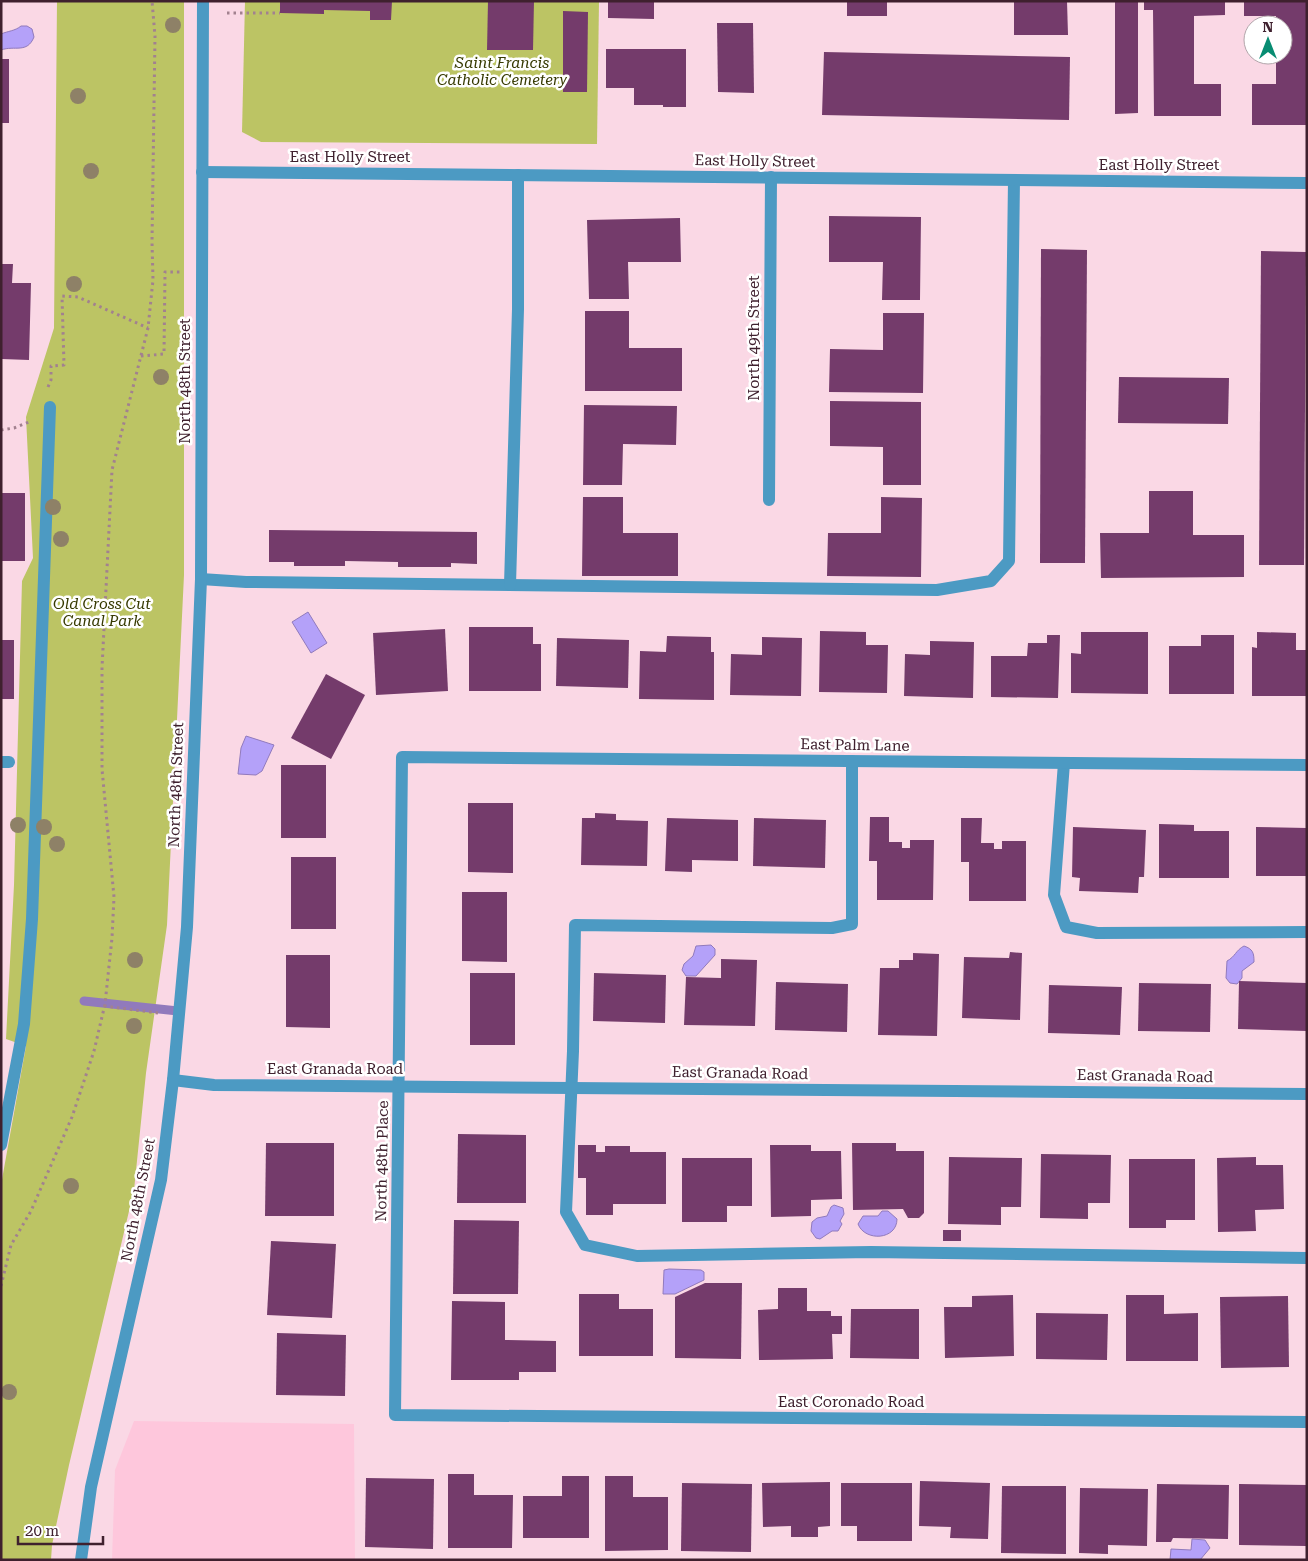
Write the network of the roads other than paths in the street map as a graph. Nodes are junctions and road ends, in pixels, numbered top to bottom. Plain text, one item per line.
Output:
1 (203, 1) edge
2 (202, 172) junction
3 (518, 175) junction
4 (771, 178) junction
5 (1014, 180) junction
6 (1307, 183) edge
7 (50, 407) dead end
8 (769, 500) dead end
9 (201, 579) junction
10 (510, 585) junction
11 (402, 757) joint
12 (852, 761) junction
13 (1064, 763) junction
14 (1307, 766) edge
15 (1307, 932) edge
16 (173, 1080) junction
17 (399, 1086) junction
18 (572, 1088) junction
19 (1307, 1094) edge
20 (1, 1145) edge
21 (1307, 1258) edge
22 (396, 1415) joint
23 (1307, 1422) edge
24 (81, 1560) edge

1 - 2 street, North 48th Street
2 - 3 street, East Holly Street
2 - 9 street, North 48th Street
3 - 4 street, East Holly Street
3 - 10 street
4 - 5 street, East Holly Street
4 - 8 street, North 49th Street
5 - 6 street, East Holly Street
5 - 10 street
7 - 20 street
9 - 10 street
9 - 16 street, North 48th Street
11 - 12 street, East Palm Lane
11 - 17 street, North 48th Place
12 - 13 street, East Palm Lane
12 - 18 street
13 - 14 street, East Palm Lane
13 - 15 street
16 - 17 street, East Granada Road
16 - 24 street, North 48th Street
17 - 18 street, East Granada Road
17 - 22 street, North 48th Place
18 - 19 street, East Granada Road
18 - 21 street
22 - 23 street, East Coronado Road

